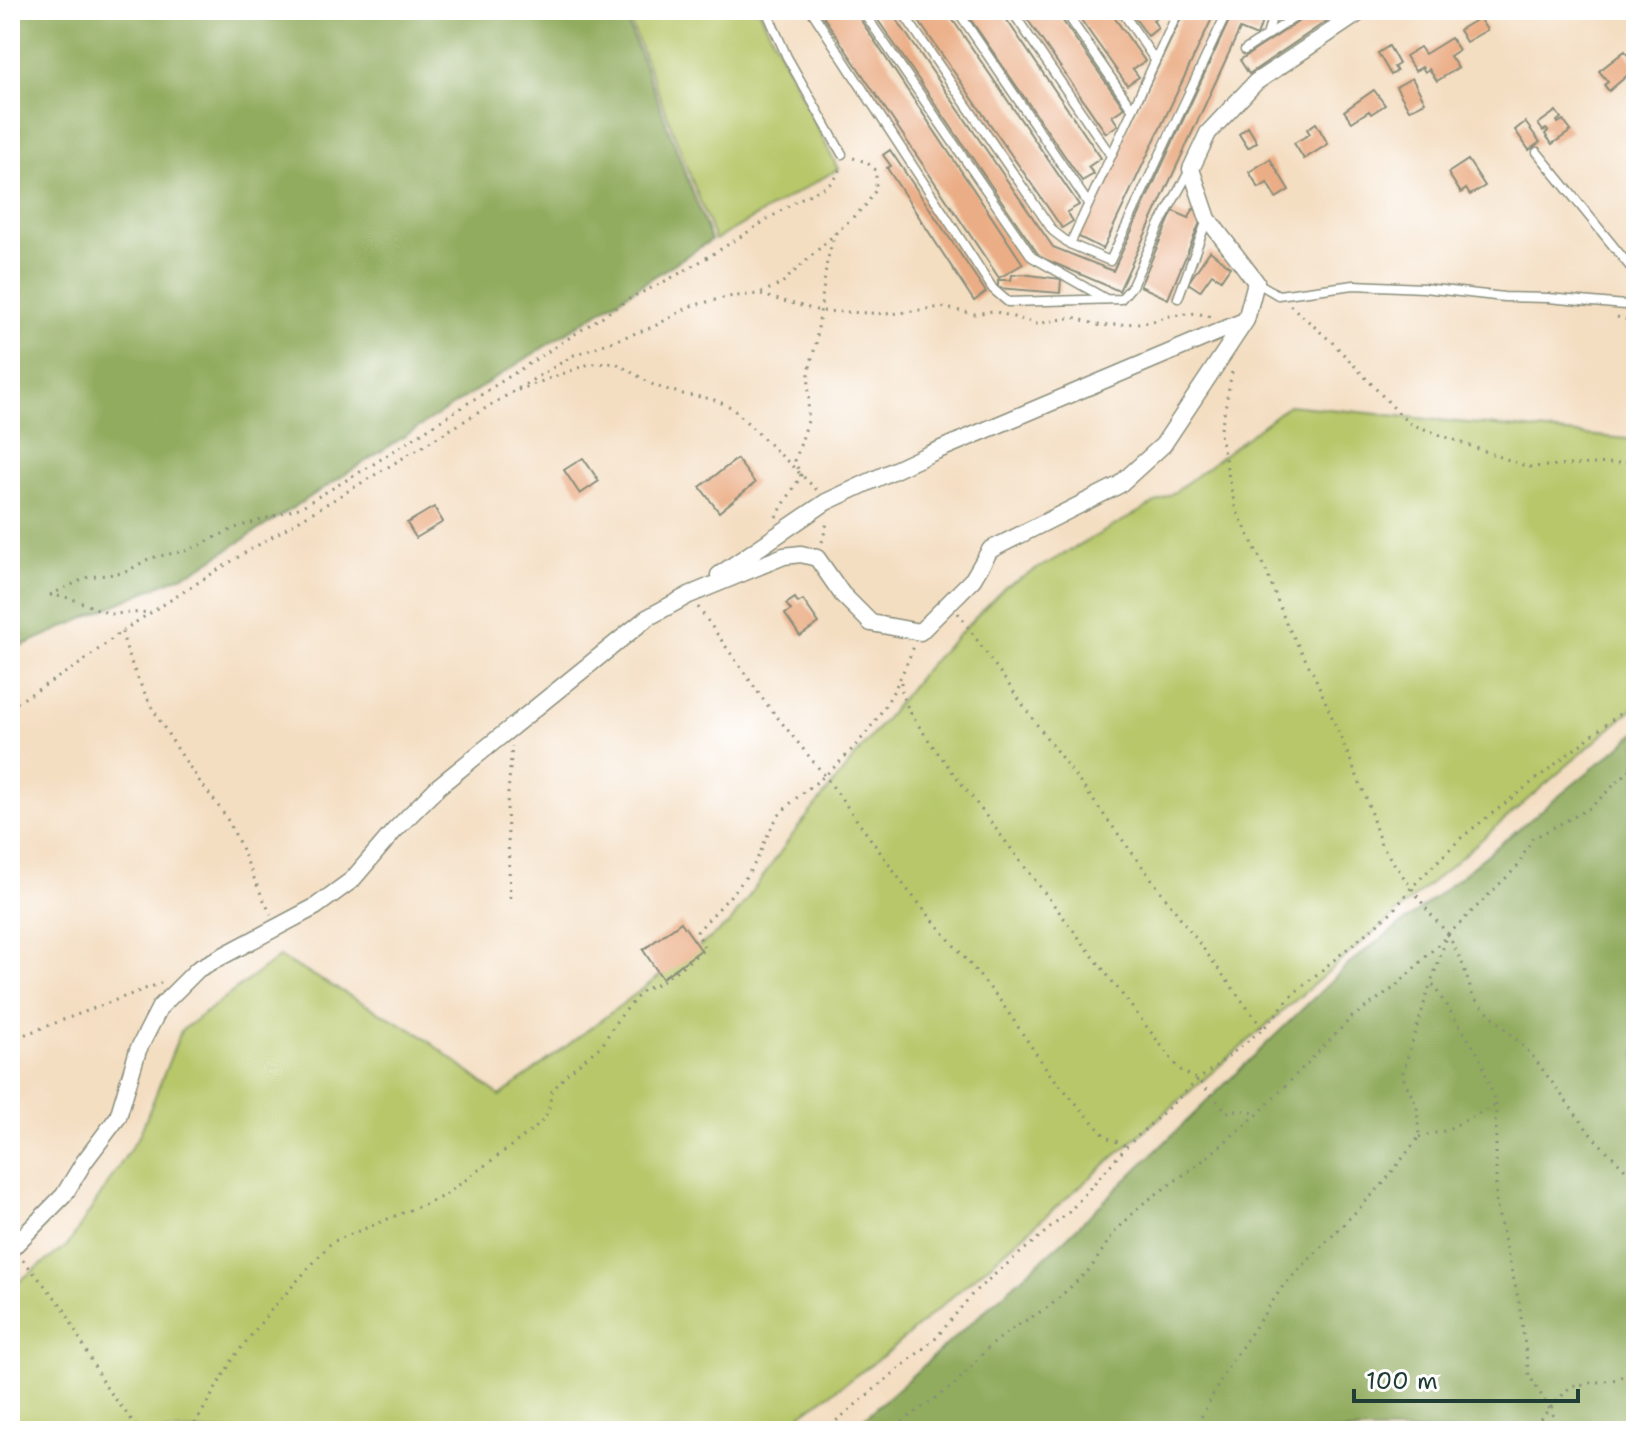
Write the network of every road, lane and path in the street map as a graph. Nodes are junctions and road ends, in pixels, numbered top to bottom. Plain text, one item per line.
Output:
1 (766, 10) edge
2 (811, 10) edge
3 (862, 10) edge
4 (901, 10) edge
5 (957, 10) edge
6 (1011, 10) edge
7 (1064, 10) edge
8 (1121, 10) edge
9 (1178, 10) edge
10 (1228, 10) edge
11 (1274, 10) edge
12 (1306, 10) edge
13 (1363, 10) edge
14 (1267, 36) junction
15 (1245, 50) dead end
16 (1155, 60) junction
17 (1131, 107) junction
18 (1537, 152) dead end
19 (842, 154) junction
20 (1110, 154) junction
21 (1191, 169) junction
22 (1088, 203) junction
23 (1208, 219) junction
24 (835, 232) junction
25 (1070, 244) junction
26 (1636, 274) edge
27 (1256, 282) junction
28 (758, 294) junction
29 (1278, 295) junction
30 (1178, 298) dead end
31 (1107, 299) junction
32 (1635, 304) edge
33 (820, 311) junction
34 (1214, 318) dead end
35 (1246, 320) junction
36 (1235, 359) dead end
37 (507, 395) junction
38 (1636, 462) edge
39 (801, 476) junction
40 (826, 502) junction
41 (767, 543) junction
42 (817, 558) junction
43 (689, 595) junction
44 (951, 603) junction
45 (152, 612) junction
46 (122, 631) junction
47 (920, 632) junction
48 (901, 678) junction
49 (1636, 701) edge
50 (10, 707) edge
51 (513, 726) junction
52 (1636, 764) edge
53 (825, 776) junction
54 (1411, 888) junction
55 (510, 898) dead end
56 (279, 927) junction
57 (1448, 934) junction
58 (169, 980) dead end
59 (1431, 982) junction
60 (1263, 1029) junction
61 (10, 1040) edge
62 (1198, 1080) junction
63 (1496, 1105) junction
64 (1258, 1114) junction
65 (1419, 1137) junction
66 (1127, 1146) junction
67 (1636, 1180) edge
68 (12, 1248) edge
69 (1636, 1366) edge
70 (1550, 1408) junction
71 (140, 1431) edge
72 (191, 1431) edge
73 (824, 1431) edge
74 (889, 1431) edge
75 (1194, 1431) edge
76 (1529, 1431) edge
77 (1563, 1431) edge

1 - 19 lane
2 - 31 lane
3 - 31 lane
4 - 25 lane
5 - 22 lane
6 - 20 lane
7 - 17 lane
8 - 16 lane
9 - 16 lane
10 - 25 lane
11 - 14 lane
12 - 14 lane
13 - 21 street
14 - 15 lane
16 - 17 lane
17 - 20 lane
18 - 26 lane
19 - 24 path
19 - 45 path
20 - 22 lane
21 - 23 street
21 - 31 lane
22 - 25 lane
23 - 27 street
23 - 30 lane
24 - 28 path
24 - 33 path
27 - 29 lane
27 - 35 street
28 - 33 path
28 - 37 path
29 - 32 lane
29 - 38 path
33 - 34 path
33 - 39 path
35 - 40 street
35 - 44 street
36 - 54 path
37 - 39 path
37 - 45 path
39 - 40 path
39 - 41 path
40 - 41 street
40 - 42 path
41 - 43 street
42 - 43 street
42 - 47 street
43 - 51 street
43 - 53 path
44 - 47 street
44 - 60 path
45 - 46 path
46 - 50 path
46 - 56 path
47 - 48 path
48 - 53 path
48 - 62 path
49 - 54 path
51 - 55 path
51 - 56 street
52 - 57 path
53 - 66 path
53 - 72 path
54 - 57 path
54 - 60 path
56 - 68 street
57 - 59 path
57 - 64 path
57 - 67 path
58 - 61 path
59 - 63 path
59 - 65 path
60 - 62 path
62 - 64 path
62 - 66 path
63 - 65 path
63 - 70 path
64 - 74 path
65 - 75 path
66 - 73 path
68 - 71 path
69 - 70 path
70 - 76 path
70 - 77 path

